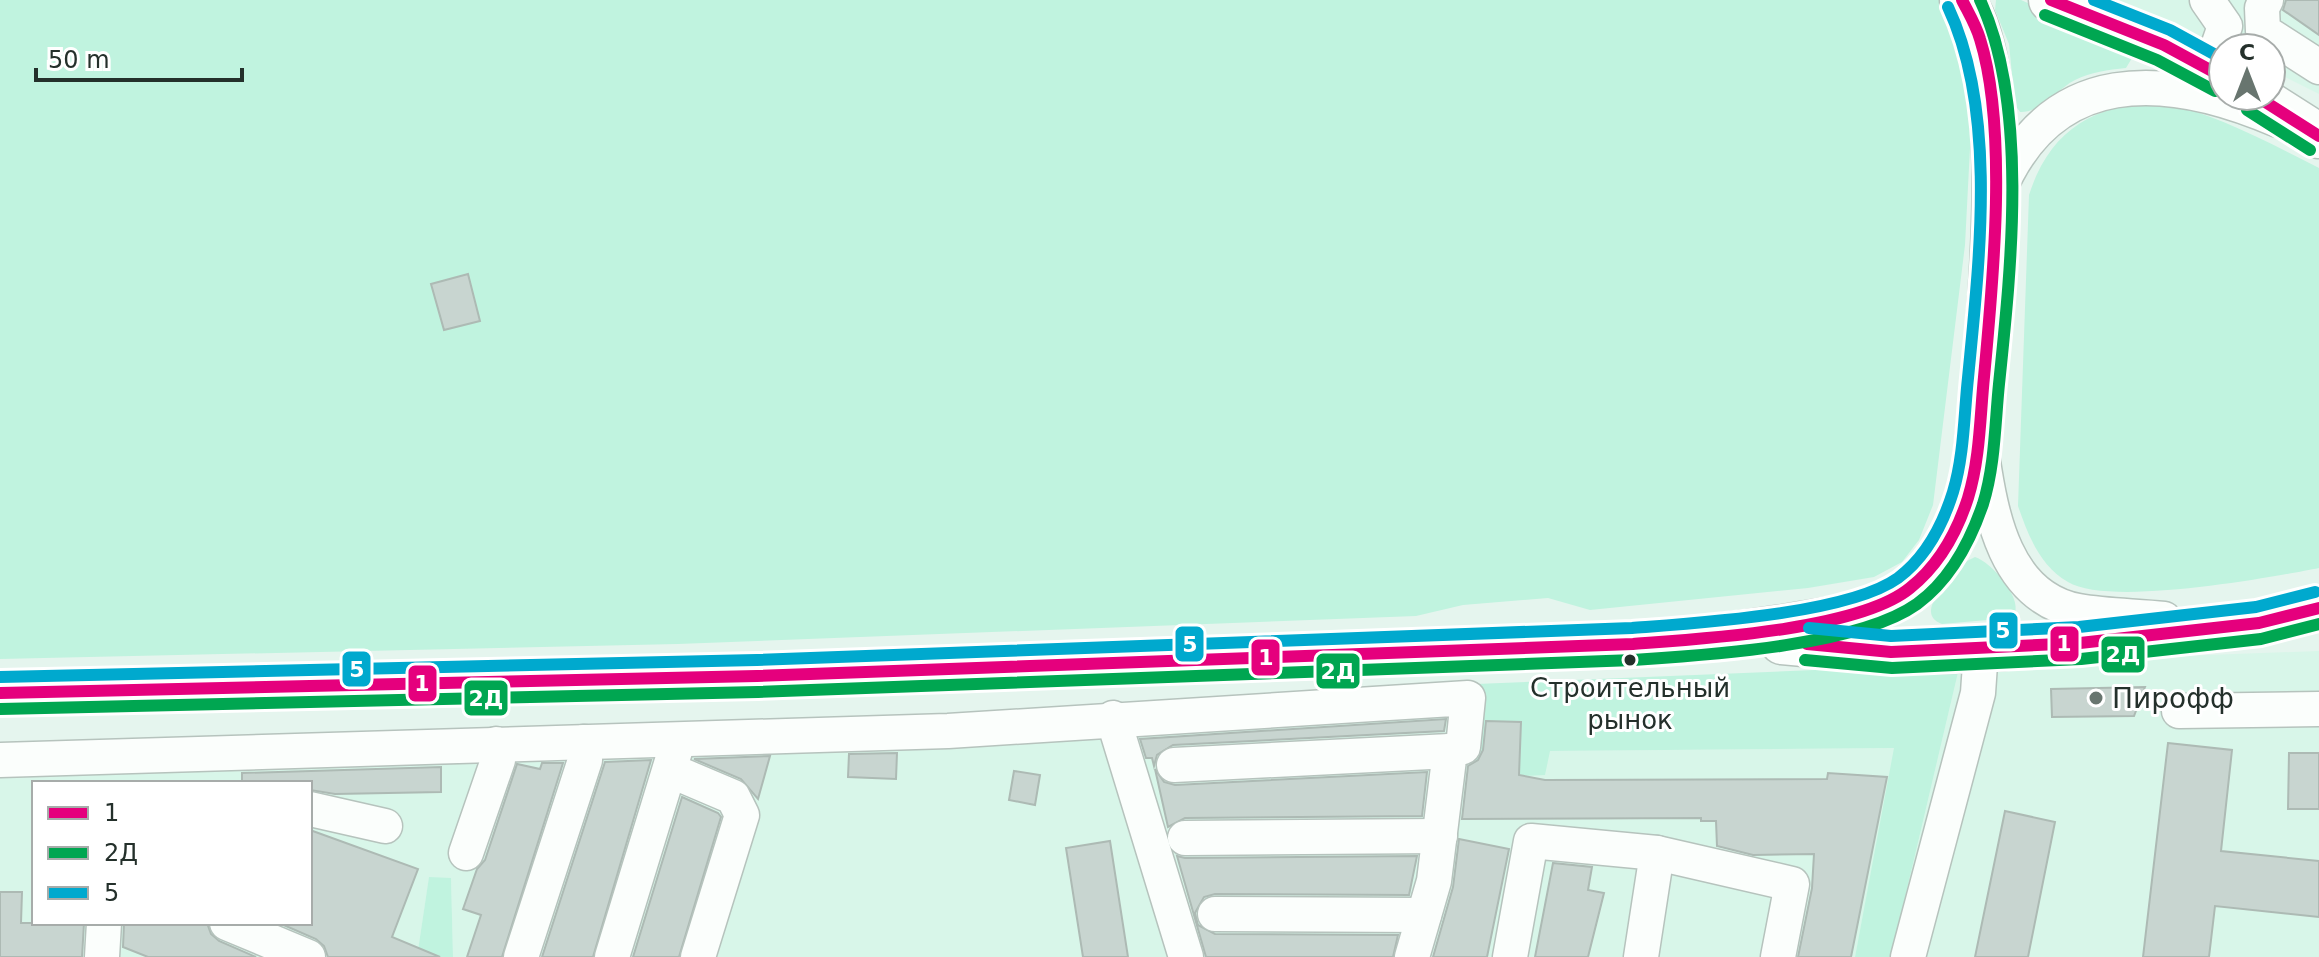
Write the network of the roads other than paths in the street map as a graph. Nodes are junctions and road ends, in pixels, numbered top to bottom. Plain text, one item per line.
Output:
1 (1962, 0) edge
2 (2051, 0) edge
3 (2207, 0) edge
4 (2266, 0) edge
5 (2224, 32) edge
6 (2319, 67) edge
7 (2207, 68) edge
8 (2281, 112) edge
9 (2319, 137) edge
10 (1996, 198) junction
11 (1978, 426) junction
12 (2319, 608) edge
13 (2238, 624) junction
14 (2319, 627) edge
15 (1731, 637) junction
16 (1981, 650) junction
17 (0, 693) edge
18 (2319, 709) edge
19 (2179, 711) dead end
20 (1113, 718) junction
21 (584, 742) junction
22 (496, 744) junction
23 (1450, 751) junction
24 (673, 755) junction
25 (0, 760) edge
26 (1174, 765) dead end
27 (312, 809) edge
28 (385, 826) dead end
29 (1440, 836) junction
30 (1185, 838) dead end
31 (466, 853) dead end
32 (1657, 853) junction
33 (1215, 914) dead end
34 (1424, 915) junction
35 (104, 925) edge
36 (232, 925) edge
37 (102, 957) edge
38 (308, 957) edge
39 (521, 957) edge
40 (612, 957) edge
41 (698, 957) edge
42 (1186, 957) edge
43 (1412, 957) edge
44 (1510, 957) edge
45 (1641, 957) edge
46 (1778, 957) edge
47 (1908, 957) edge

1 - 10 main road
2 - 7 main road
3 - 5 street
4 - 6 street
8 - 9 main road
9 - 10 street
10 - 11 main road
11 - 13 street
11 - 15 main road
12 - 13 main road
13 - 14 street
13 - 16 main road
15 - 16 main road
15 - 17 main road
16 - 47 street
18 - 19 street
20 - 23 street
20 - 24 street
20 - 42 street
21 - 22 street
21 - 24 street
21 - 39 street
22 - 25 street
22 - 31 street
23 - 26 street
23 - 29 street
24 - 40 street
24 - 41 street
27 - 28 street
29 - 30 street
29 - 34 street
32 - 44 street
32 - 45 street
32 - 46 street
33 - 34 street
34 - 43 street
35 - 37 street
36 - 38 street

